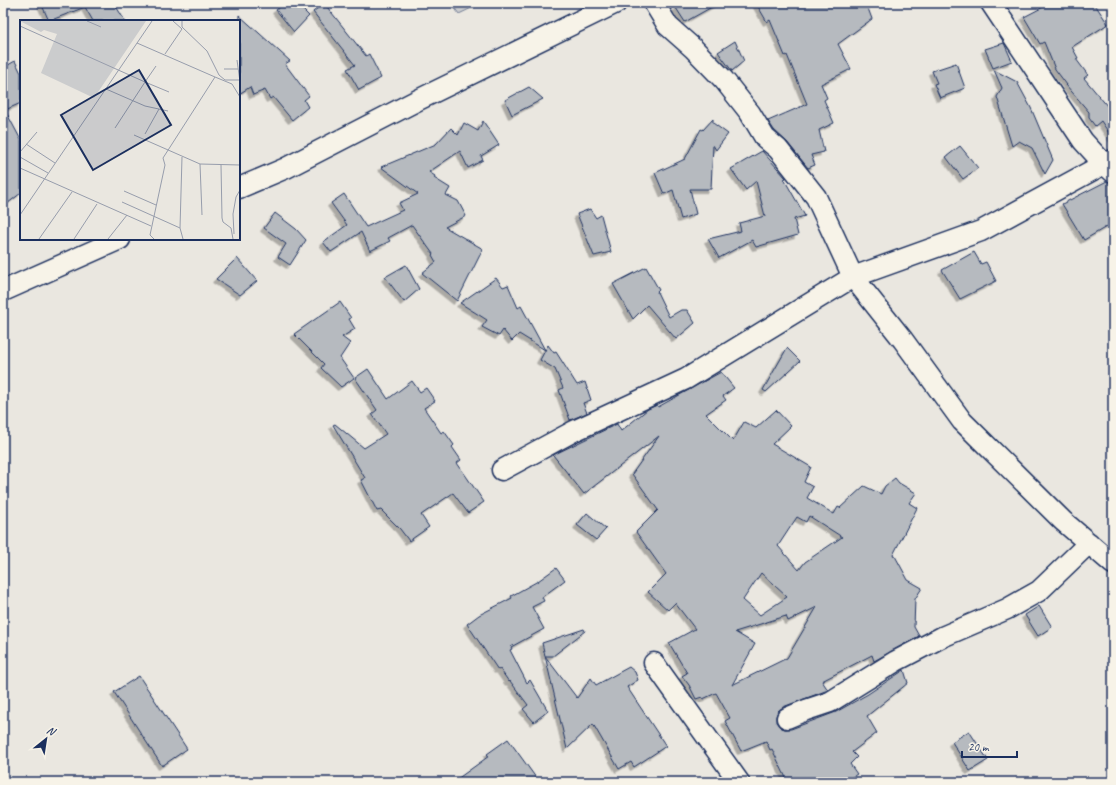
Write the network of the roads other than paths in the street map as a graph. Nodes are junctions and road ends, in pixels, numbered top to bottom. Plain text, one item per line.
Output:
1 (616, 3) edge
2 (654, 3) edge
3 (991, 3) edge
4 (1110, 165) edge
5 (240, 188) edge
6 (118, 240) edge
7 (853, 277) junction
8 (3, 291) edge
9 (502, 470) dead end
10 (1089, 544) junction
11 (1113, 564) edge
12 (654, 663) dead end
13 (788, 718) dead end
14 (739, 782) edge

1 - 5 street
2 - 7 street
3 - 4 street
4 - 7 street
6 - 8 street
7 - 9 street
7 - 10 street
10 - 11 street
10 - 13 street
12 - 14 street

